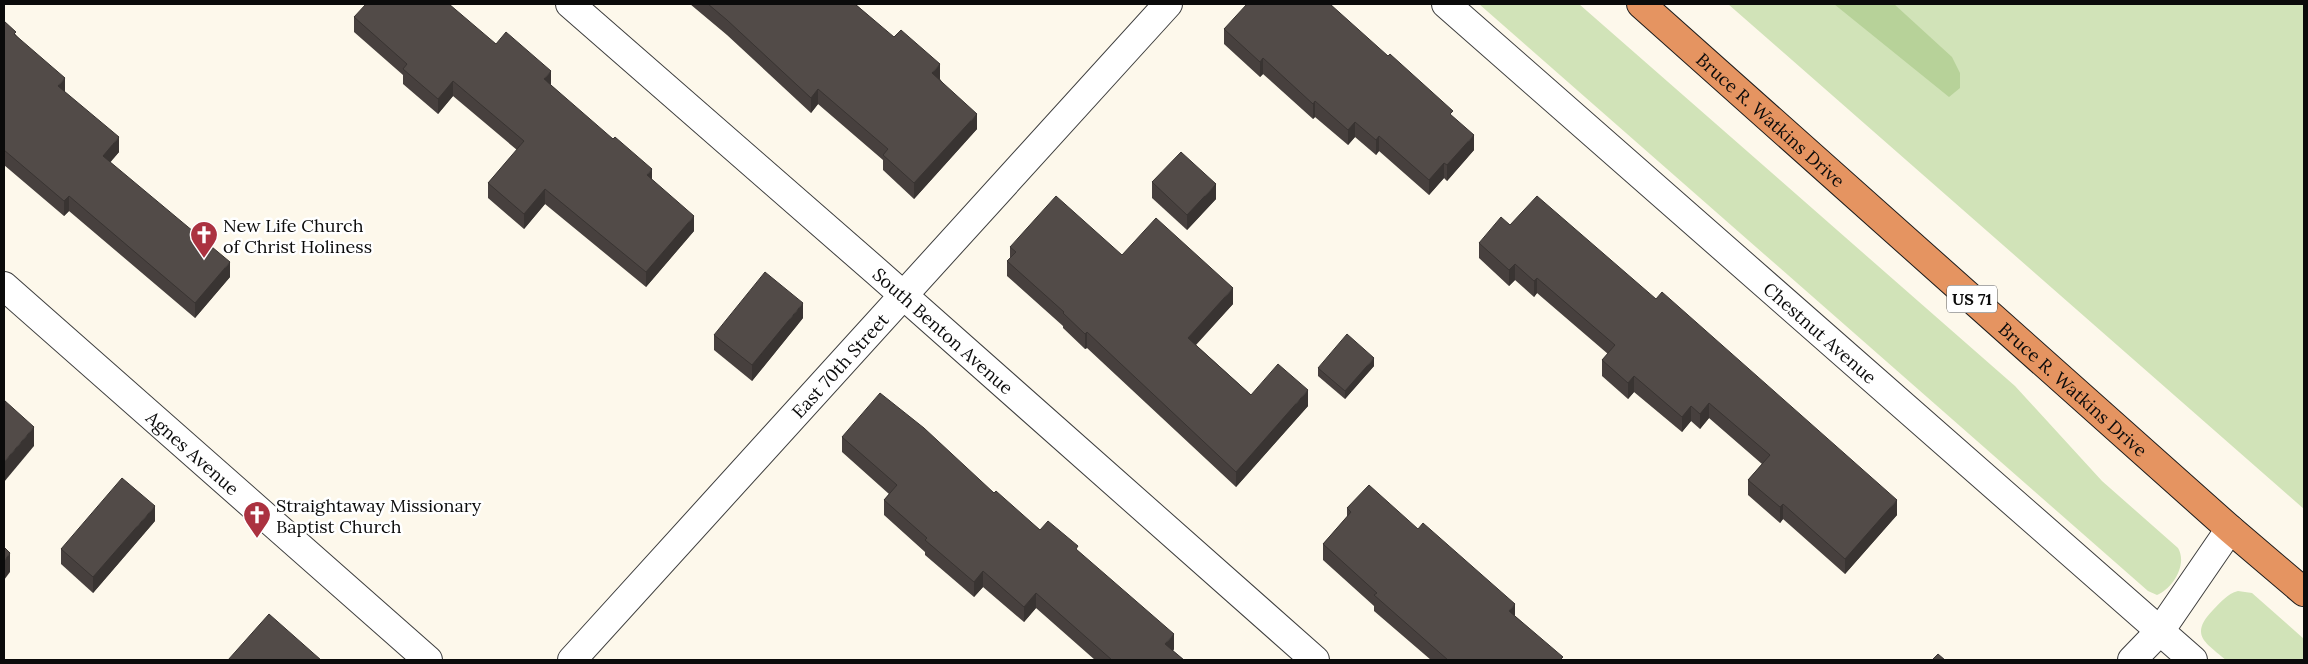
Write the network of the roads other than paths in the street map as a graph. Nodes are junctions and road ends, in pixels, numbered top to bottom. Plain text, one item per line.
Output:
1 (570, 4) edge
2 (1168, 4) edge
3 (1446, 4) edge
4 (1641, 4) edge
5 (4, 286) edge
6 (903, 295) junction
7 (2230, 528) junction
8 (2304, 592) edge
9 (2160, 631) junction
10 (428, 660) edge
11 (572, 660) edge
12 (1315, 660) edge
13 (2132, 660) edge
14 (2193, 660) edge

1 - 6 street, South Benton Avenue
2 - 6 street, East 70th Street
3 - 9 street, Chestnut Avenue
4 - 7 highway, Bruce R. Watkins Drive / US 71
5 - 10 street, Agnes Avenue
6 - 11 street, East 70th Street
6 - 12 street, South Benton Avenue
7 - 8 highway, Bruce R. Watkins Drive / US 71
7 - 9 street
9 - 13 street
9 - 14 street, Chestnut Avenue

